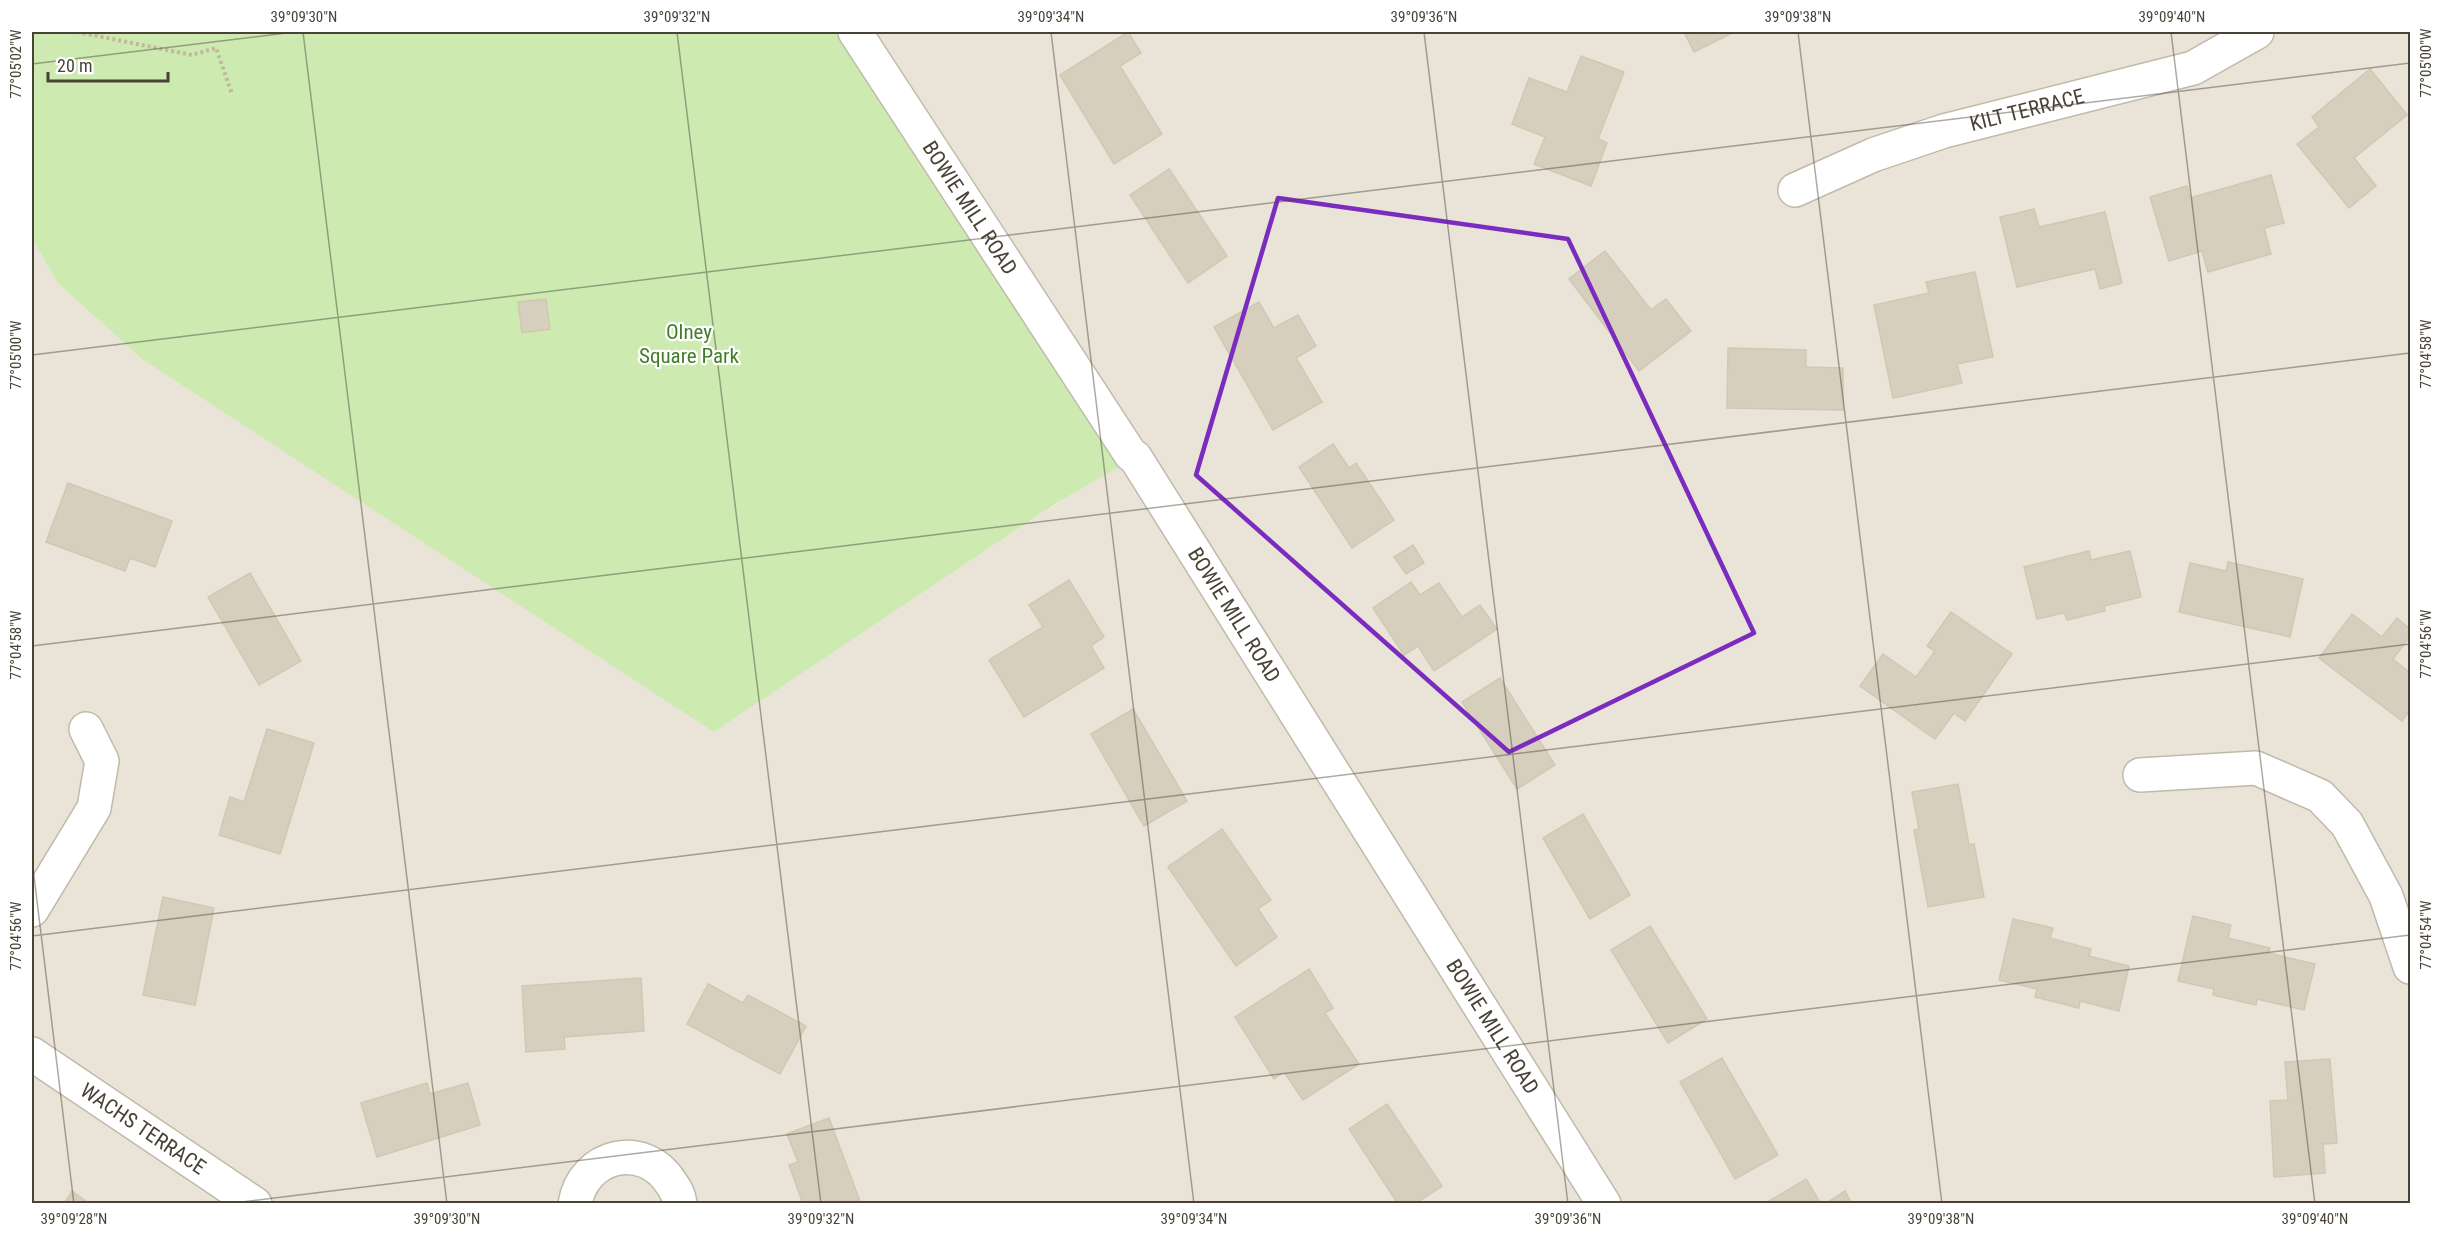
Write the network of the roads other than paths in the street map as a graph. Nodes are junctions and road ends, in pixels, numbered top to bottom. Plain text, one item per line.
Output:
1 (855, 32) edge
2 (2257, 32) edge
3 (1795, 190) dead end
4 (86, 729) dead end
5 (2140, 776) dead end
6 (32, 910) edge
7 (2410, 967) edge
8 (32, 1054) edge
9 (255, 1203) edge
10 (575, 1203) edge
11 (680, 1203) edge
12 (1604, 1203) edge

1 - 12 street, BOWIE MILL ROAD
2 - 3 street, KILT TERRACE
4 - 6 street
5 - 7 street
8 - 9 street, WACHS TERRACE
10 - 11 street

